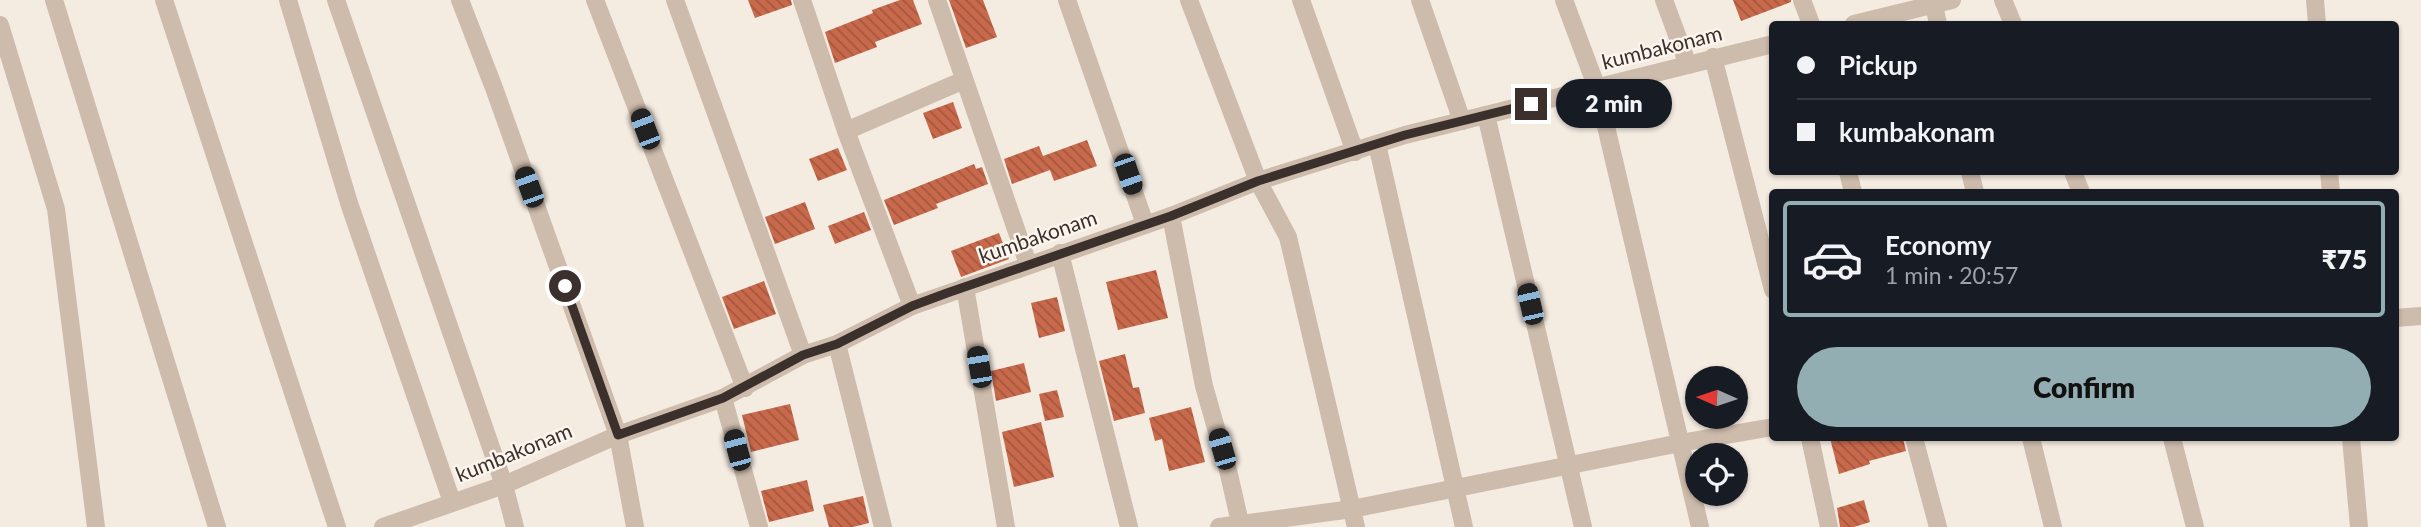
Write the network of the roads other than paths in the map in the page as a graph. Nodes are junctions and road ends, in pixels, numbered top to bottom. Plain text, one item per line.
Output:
1 (54, 0) edge
2 (164, 0) edge
3 (288, 0) edge
4 (336, 0) edge
5 (460, 0) edge
6 (594, 0) edge
7 (676, 0) edge
8 (802, 0) edge
9 (936, 0) edge
10 (1067, 0) edge
11 (1189, 0) edge
12 (1301, 0) edge
13 (1420, 0) edge
14 (1564, 0) edge
15 (1664, 0) edge
16 (1802, 0) edge
17 (1952, 0) edge
18 (2003, 0) edge
19 (2315, 0) edge
20 (1908, 5) edge
21 (1934, 5) junction
22 (1810, 21) edge
23 (1863, 21) edge
24 (1937, 21) edge
25 (2012, 21) edge
26 (2317, 21) edge
27 (0, 25) edge
28 (1769, 45) edge
29 (1713, 57) junction
30 (1688, 65) junction
31 (964, 80) junction
32 (1597, 88) junction
33 (1486, 115) junction
34 (1462, 121) junction
35 (846, 131) junction
36 (1377, 144) junction
37 (1355, 152) junction
38 (1258, 181) junction
39 (1171, 216) junction
40 (1145, 224) junction
41 (1060, 253) junction
42 (1028, 264) junction
43 (1769, 274) edge
44 (965, 287) junction
45 (912, 306) junction
46 (2421, 316) edge
47 (2399, 318) edge
48 (837, 344) junction
49 (803, 355) junction
50 (745, 388) junction
51 (723, 398) junction
52 (1769, 428) edge
53 (618, 435) junction
54 (1811, 441) edge
55 (1915, 441) edge
56 (2032, 441) edge
57 (2173, 441) edge
58 (2351, 441) edge
59 (1680, 443) junction
60 (1567, 466) junction
61 (504, 485) junction
62 (1455, 487) junction
63 (452, 502) junction
64 (1352, 509) junction
65 (394, 525) edge
66 (1241, 526) edge
67 (96, 527) edge
68 (217, 527) edge
69 (337, 527) edge
70 (515, 527) edge
71 (635, 527) edge
72 (759, 527) edge
73 (883, 527) edge
74 (1006, 527) edge
75 (1129, 527) edge
76 (1219, 527) edge
77 (1356, 527) edge
78 (1464, 527) edge
79 (1583, 527) edge
80 (1700, 527) edge
81 (1829, 527) edge
82 (1938, 527) edge
83 (2053, 527) edge
84 (2195, 527) edge
85 (2359, 527) edge

1 - 68 street
2 - 69 street
3 - 63 street
4 - 61 street
5 - 53 street
6 - 50 street
7 - 49 street
8 - 35 street
9 - 31 street
10 - 40 street
11 - 38 street
12 - 37 street
13 - 34 street
14 - 32 street
15 - 30 street
16 - 22 street
17 - 21 street
18 - 25 street
19 - 26 street
20 - 21 street
20 - 23 street
21 - 24 street
27 - 67 street
28 - 29 street, kumbakonam
29 - 30 street, kumbakonam
29 - 43 street
30 - 32 street, kumbakonam
31 - 35 street
31 - 42 street
32 - 33 street, kumbakonam
32 - 59 street
33 - 34 street, kumbakonam
33 - 60 street
34 - 36 street, kumbakonam
35 - 45 street
36 - 37 street, kumbakonam
36 - 62 street
37 - 38 street, kumbakonam
38 - 39 street, kumbakonam
38 - 64 street
39 - 40 street, kumbakonam
39 - 66 street
40 - 41 street, kumbakonam
41 - 42 street, kumbakonam
41 - 75 street
42 - 44 street, kumbakonam
44 - 45 street, kumbakonam
44 - 74 street
45 - 48 street, kumbakonam
46 - 47 street
48 - 49 street, kumbakonam
48 - 73 street
49 - 50 street, kumbakonam
50 - 51 street, kumbakonam
51 - 53 street, kumbakonam
51 - 72 street
52 - 59 street
53 - 61 street, kumbakonam
53 - 71 street
54 - 81 street
55 - 82 street
56 - 83 street
57 - 84 street
58 - 85 street
59 - 60 street
59 - 80 street
60 - 62 street
60 - 79 street
61 - 63 street, kumbakonam
61 - 70 street
62 - 64 street
62 - 78 street
63 - 65 street, kumbakonam
64 - 66 street
64 - 77 street
66 - 76 street

